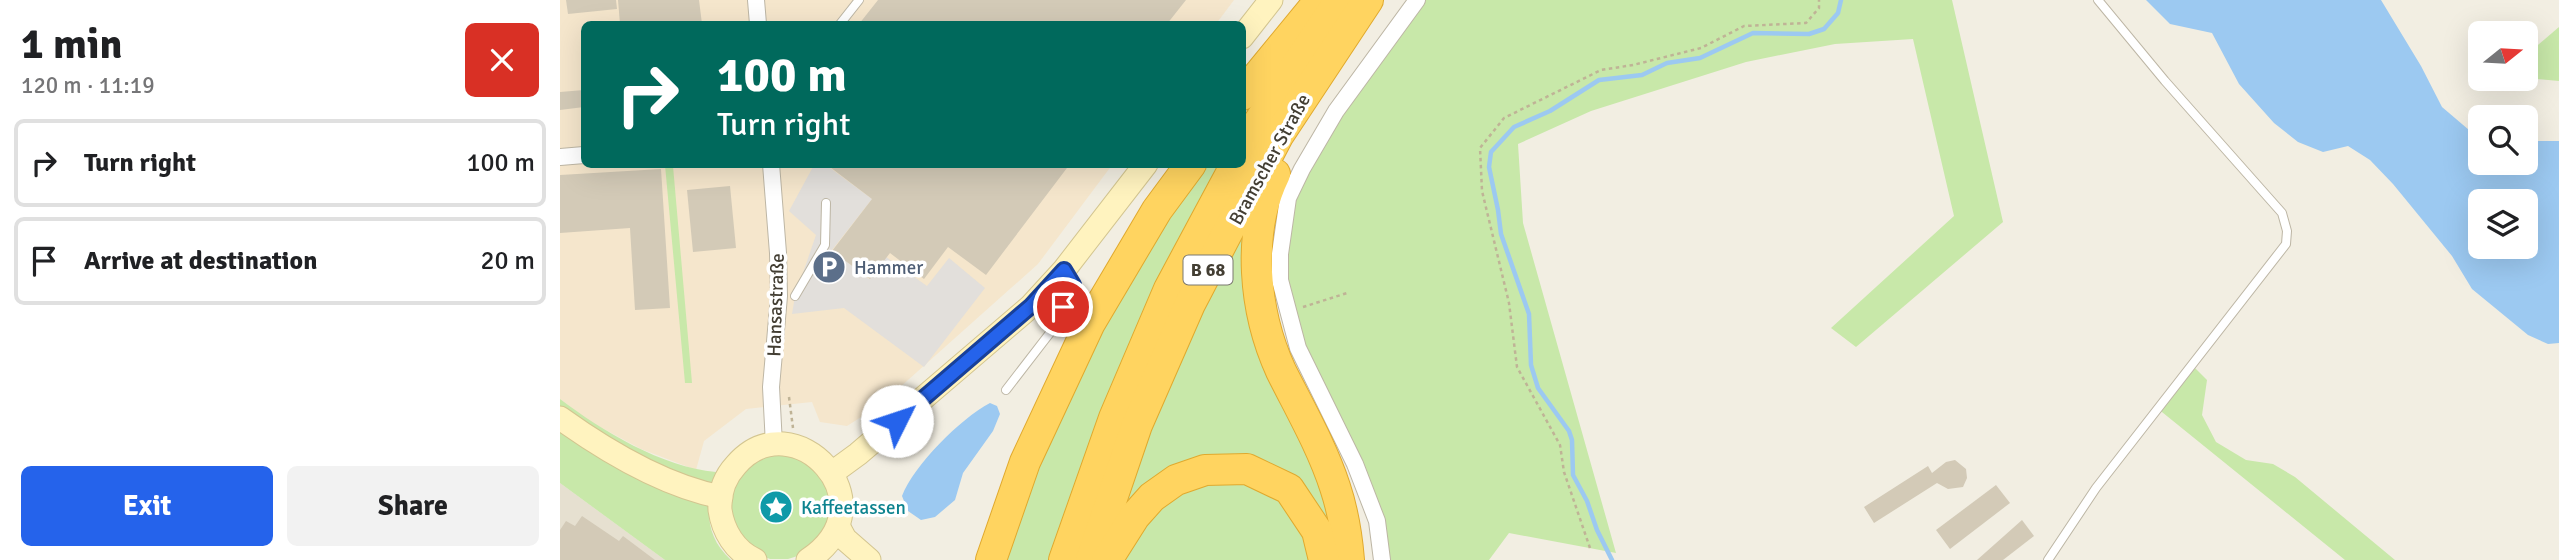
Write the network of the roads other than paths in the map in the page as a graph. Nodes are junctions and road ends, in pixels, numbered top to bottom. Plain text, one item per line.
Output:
1 (756, 0) edge
2 (859, 0) edge
3 (1271, 0) edge
4 (1320, 0) edge
5 (1340, 0) edge
6 (1368, 0) edge
7 (1417, 0) edge
8 (2098, 0) edge
9 (758, 21) edge
10 (842, 21) edge
11 (1246, 32) edge
12 (1246, 90) edge
13 (1307, 92) junction
14 (1246, 145) edge
15 (581, 155) edge
16 (560, 157) edge
17 (771, 168) edge
18 (1143, 168) edge
19 (1188, 168) edge
20 (1234, 168) edge
21 (827, 204) dead end
22 (1064, 270) junction
23 (795, 296) dead end
24 (1006, 390) dead end
25 (560, 418) edge
26 (774, 445) junction
27 (832, 473) junction
28 (721, 497) junction
29 (838, 526) junction
30 (814, 556) edge
31 (755, 560) edge
32 (845, 560) edge
33 (869, 560) edge
34 (991, 560) edge
35 (1064, 560) edge
36 (1091, 560) edge
37 (1107, 560) edge
38 (1324, 560) edge
39 (1349, 560) edge
40 (1382, 560) edge
41 (2048, 560) edge

1 - 9 street
2 - 10 lane
3 - 11 main road
4 - 12 highway
5 - 14 highway
6 - 13 highway, Bramscher Straße / B 68
7 - 40 street
8 - 41 lane
13 - 36 highway, Bramscher Straße / B 68
13 - 39 highway
15 - 16 street
17 - 26 street, Hansastraße
18 - 22 main road
19 - 34 highway
20 - 35 highway, B 68
21 - 23 lane
22 - 24 lane
22 - 27 main road
25 - 28 main road
26 - 27 main road
26 - 28 main road
27 - 29 main road
28 - 31 main road
29 - 30 main road
29 - 33 main road
30 - 32 main road
37 - 38 highway

